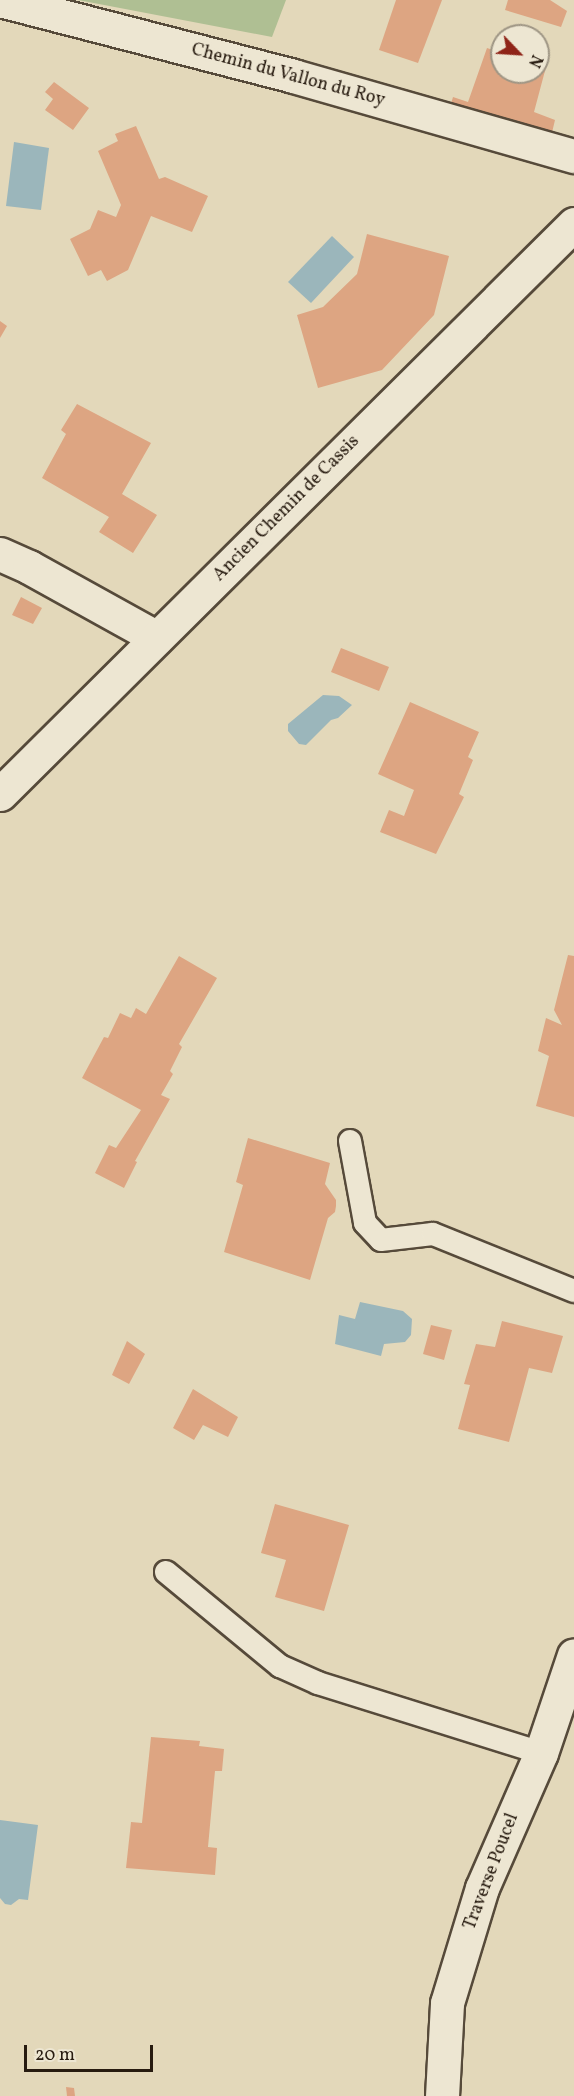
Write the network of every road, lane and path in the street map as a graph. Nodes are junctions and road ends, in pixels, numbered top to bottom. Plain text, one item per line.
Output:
1 (0, 0) edge
2 (574, 156) edge
3 (574, 224) edge
4 (0, 554) edge
5 (157, 638) junction
6 (0, 794) edge
7 (350, 1141) dead end
8 (574, 1291) edge
9 (166, 1572) dead end
10 (574, 1655) edge
11 (541, 1753) junction
12 (442, 2096) edge

1 - 2 street, Chemin du Vallon du Roy
3 - 5 street, Ancien Chemin de Cassis
4 - 5 street
5 - 6 street, Ancien Chemin de Cassis
7 - 8 lane
9 - 11 lane
10 - 11 street, Traverse Poucel
11 - 12 street, Traverse Poucel

